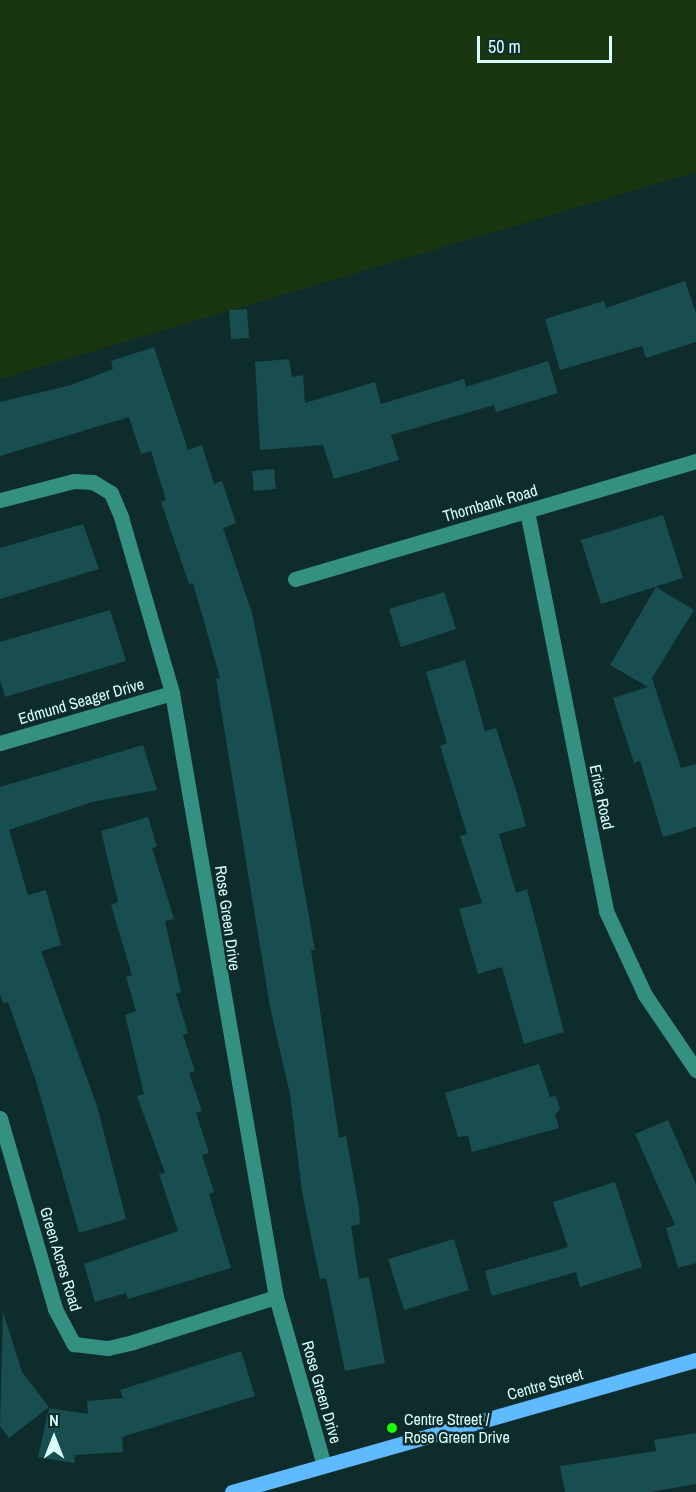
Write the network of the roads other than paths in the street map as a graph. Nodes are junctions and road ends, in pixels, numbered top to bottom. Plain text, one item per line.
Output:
1 (696, 461) edge
2 (0, 500) edge
3 (527, 511) junction
4 (295, 579) dead end
5 (172, 693) junction
6 (0, 743) edge
7 (696, 1070) edge
8 (0, 1118) edge
9 (276, 1297) junction
10 (696, 1360) edge
11 (324, 1465) junction
12 (232, 1492) edge

1 - 3 street, Thornbank Road
2 - 5 street, Rose Green Drive
3 - 4 street, Thornbank Road
3 - 7 street, Erica Road
5 - 6 street, Edmund Seager Drive
5 - 9 street, Rose Green Drive
8 - 9 street, Green Acres Road
9 - 11 street, Rose Green Drive
10 - 11 main road, Centre Street
11 - 12 main road, Centre Street

